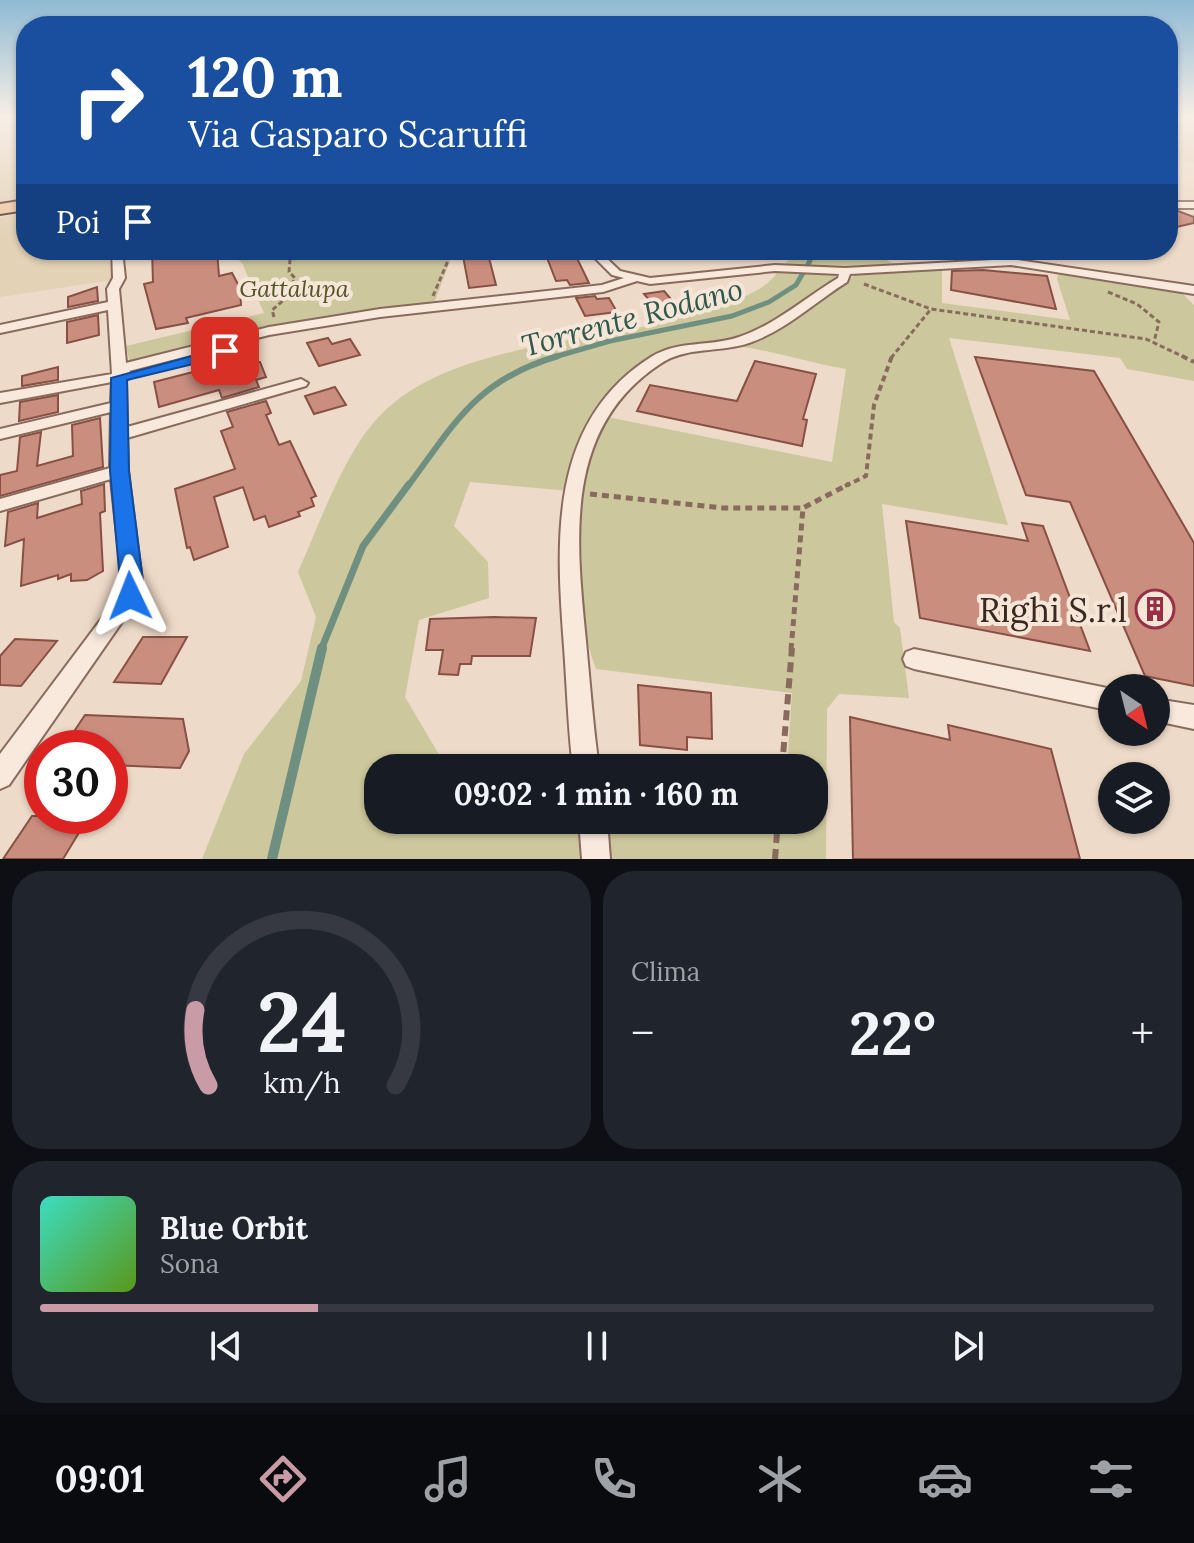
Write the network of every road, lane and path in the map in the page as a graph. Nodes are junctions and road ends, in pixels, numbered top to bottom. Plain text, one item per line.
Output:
1 (118, 260) edge
2 (290, 260) edge
3 (601, 260) edge
4 (976, 260) edge
5 (978, 262) junction
6 (842, 273) junction
7 (633, 279) junction
8 (1194, 290) edge
9 (1137, 304) dead end
10 (113, 305) junction
11 (931, 309) junction
12 (291, 328) junction
13 (0, 329) edge
14 (269, 331) junction
15 (1154, 342) junction
16 (1194, 362) edge
17 (119, 373) junction
18 (301, 383) dead end
19 (0, 398) edge
20 (117, 406) junction
21 (0, 434) edge
22 (118, 435) junction
23 (119, 471) junction
24 (570, 491) junction
25 (0, 505) edge
26 (803, 508) junction
27 (914, 659) dead end
28 (1098, 697) edge
29 (1170, 713) edge
30 (1194, 717) edge
31 (585, 754) edge
32 (783, 754) edge
33 (0, 776) edge
34 (594, 834) edge
35 (777, 834) edge
36 (596, 859) edge
37 (775, 859) edge

1 - 10 street
2 - 14 path
3 - 7 street
4 - 5 street
5 - 6 street
5 - 8 street
6 - 7 street
6 - 11 path
6 - 24 street
7 - 12 street
9 - 15 path
10 - 13 street
10 - 17 street
11 - 15 path
11 - 26 path
12 - 14 street
12 - 17 street
14 - 17 street
15 - 16 path
17 - 19 street
17 - 20 street
18 - 22 street
20 - 21 street
20 - 22 street
22 - 23 street
23 - 25 street
23 - 33 street
24 - 26 path
24 - 31 street
26 - 32 path
27 - 28 street
29 - 30 street
34 - 36 street
35 - 37 path

